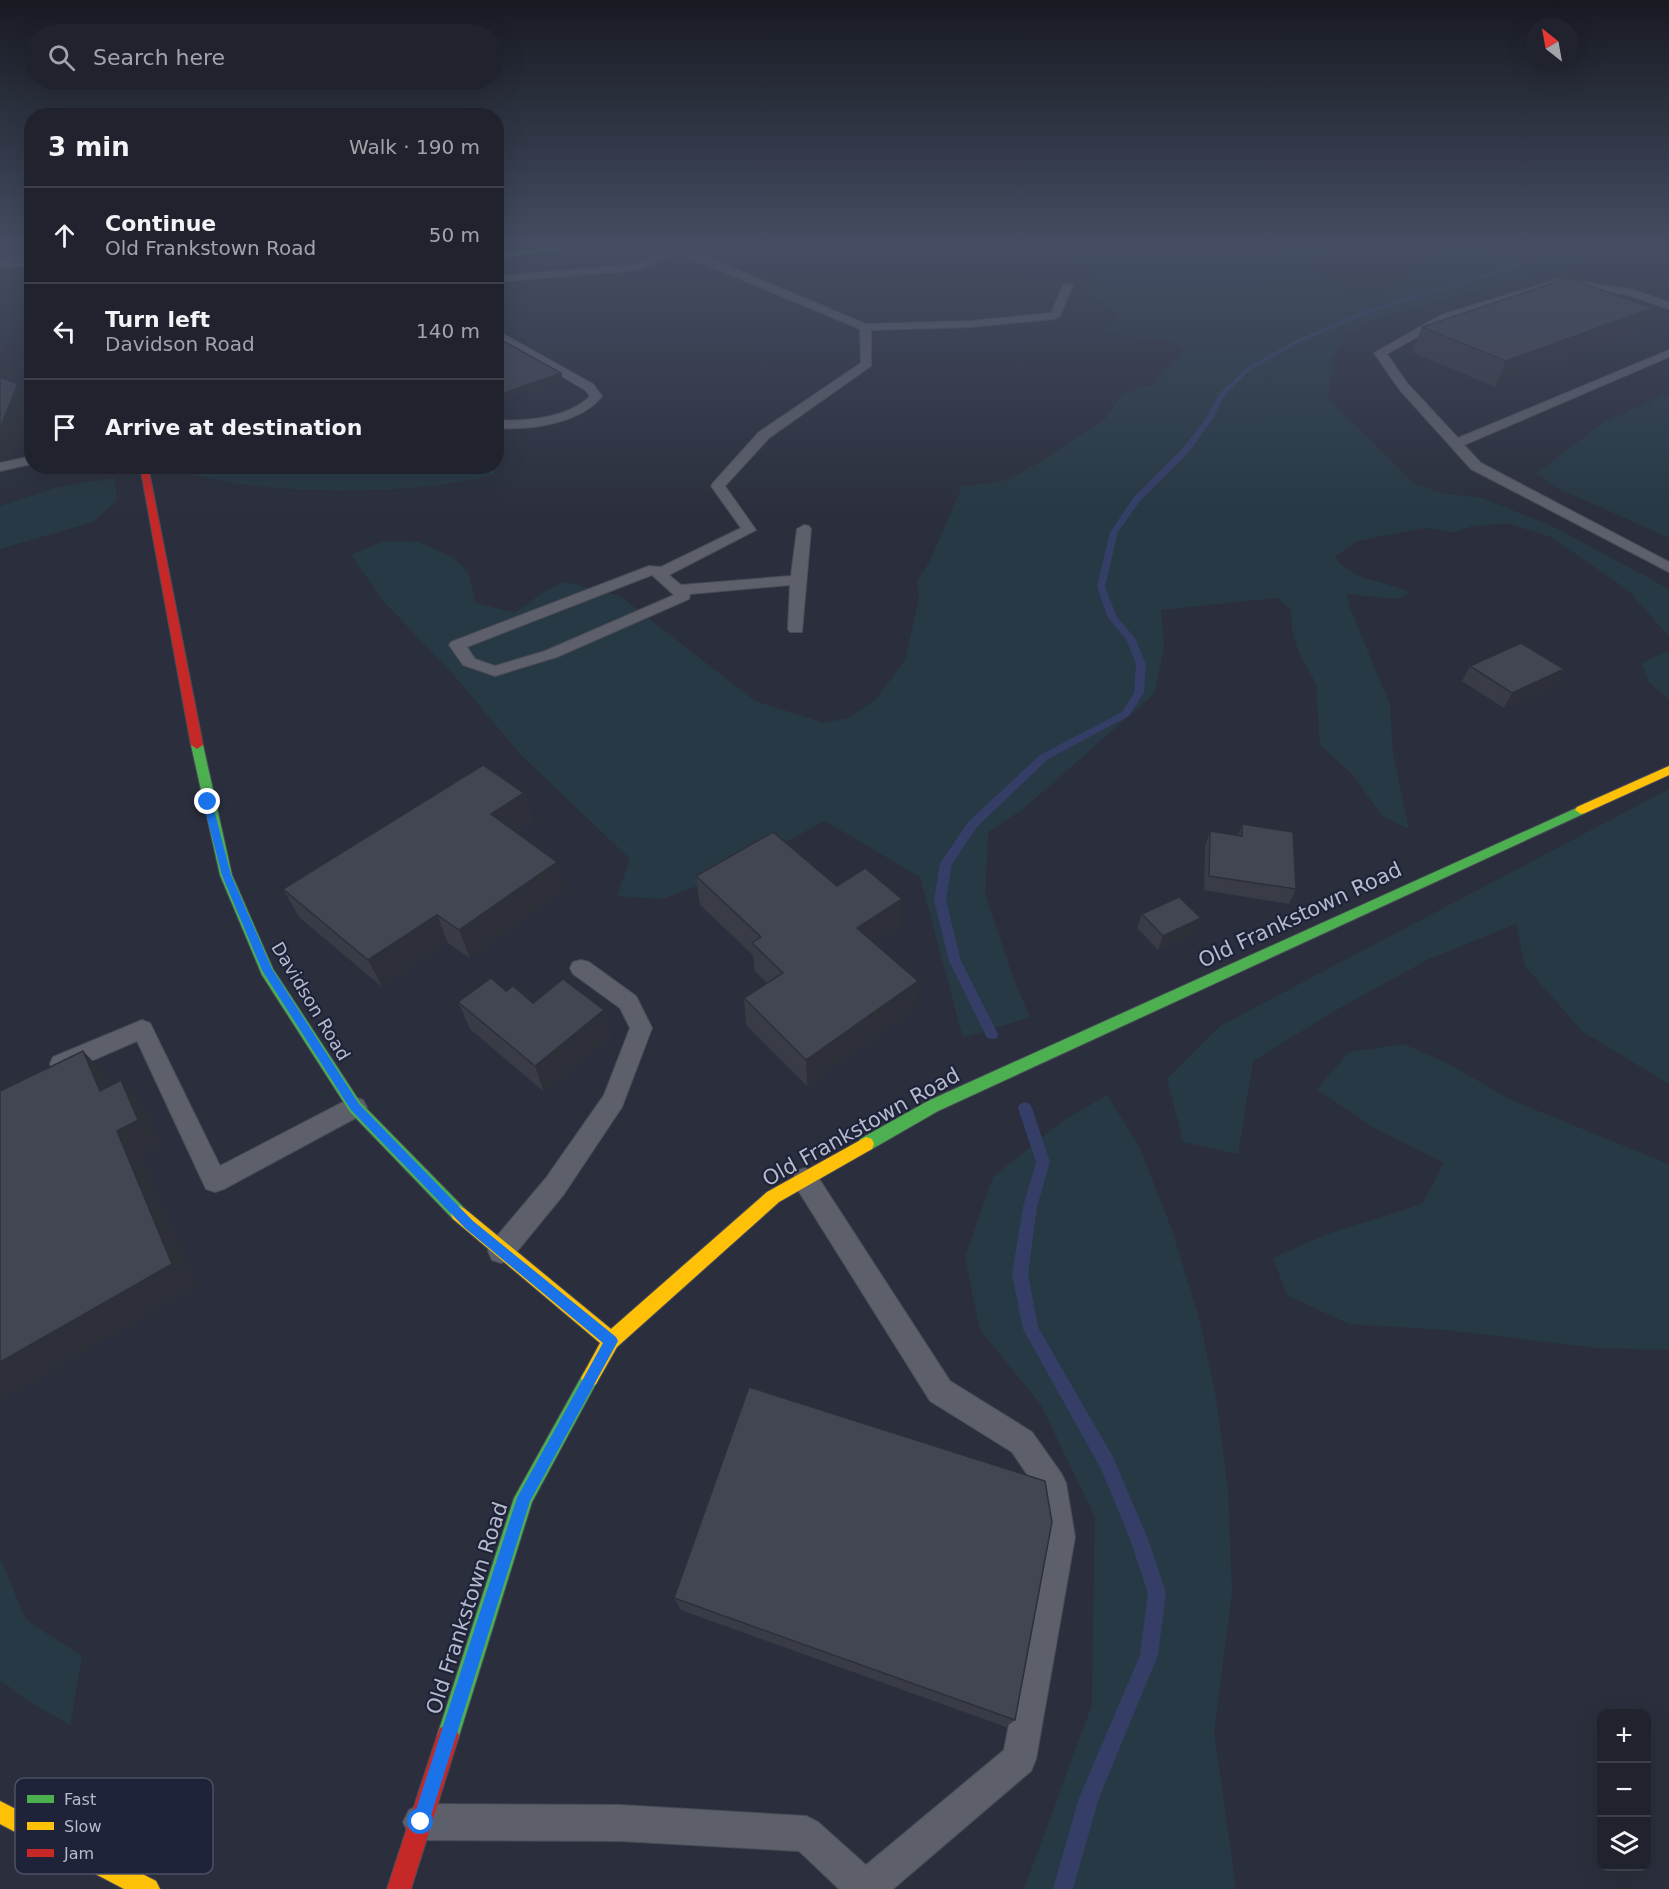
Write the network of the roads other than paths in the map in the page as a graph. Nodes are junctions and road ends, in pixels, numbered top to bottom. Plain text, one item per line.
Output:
1 (865, 335) edge
2 (1411, 335) edge
3 (504, 338) edge
4 (1669, 352) edge
5 (504, 424) edge
6 (1456, 444) junction
7 (24, 462) edge
8 (0, 467) edge
9 (146, 474) edge
10 (804, 529) dead end
11 (1669, 568) edge
12 (659, 574) junction
13 (798, 580) junction
14 (678, 590) junction
15 (796, 629) dead end
16 (1669, 770) edge
17 (581, 968) dead end
18 (44, 1072) edge
19 (355, 1107) junction
20 (805, 1179) junction
21 (501, 1251) junction
22 (611, 1341) junction
23 (0, 1812) edge
24 (15, 1820) edge
25 (421, 1822) junction
26 (119, 1874) edge
27 (866, 1888) edge
28 (148, 1889) edge
29 (399, 1889) edge

1 - 12 lane
2 - 6 lane
3 - 5 lane
4 - 6 lane
6 - 11 lane
7 - 8 lane
9 - 19 street, Davidson Road
10 - 13 lane
12 - 14 lane
12 - 14 lane
13 - 14 lane
13 - 15 lane
16 - 20 street, Old Frankstown Road
17 - 21 lane
18 - 19 lane
19 - 21 street, Davidson Road
20 - 22 street, Old Frankstown Road
20 - 27 lane
21 - 22 street, Davidson Road
22 - 25 street, Old Frankstown Road
23 - 24 street
25 - 27 lane
25 - 29 street, Old Frankstown Road
26 - 28 street

